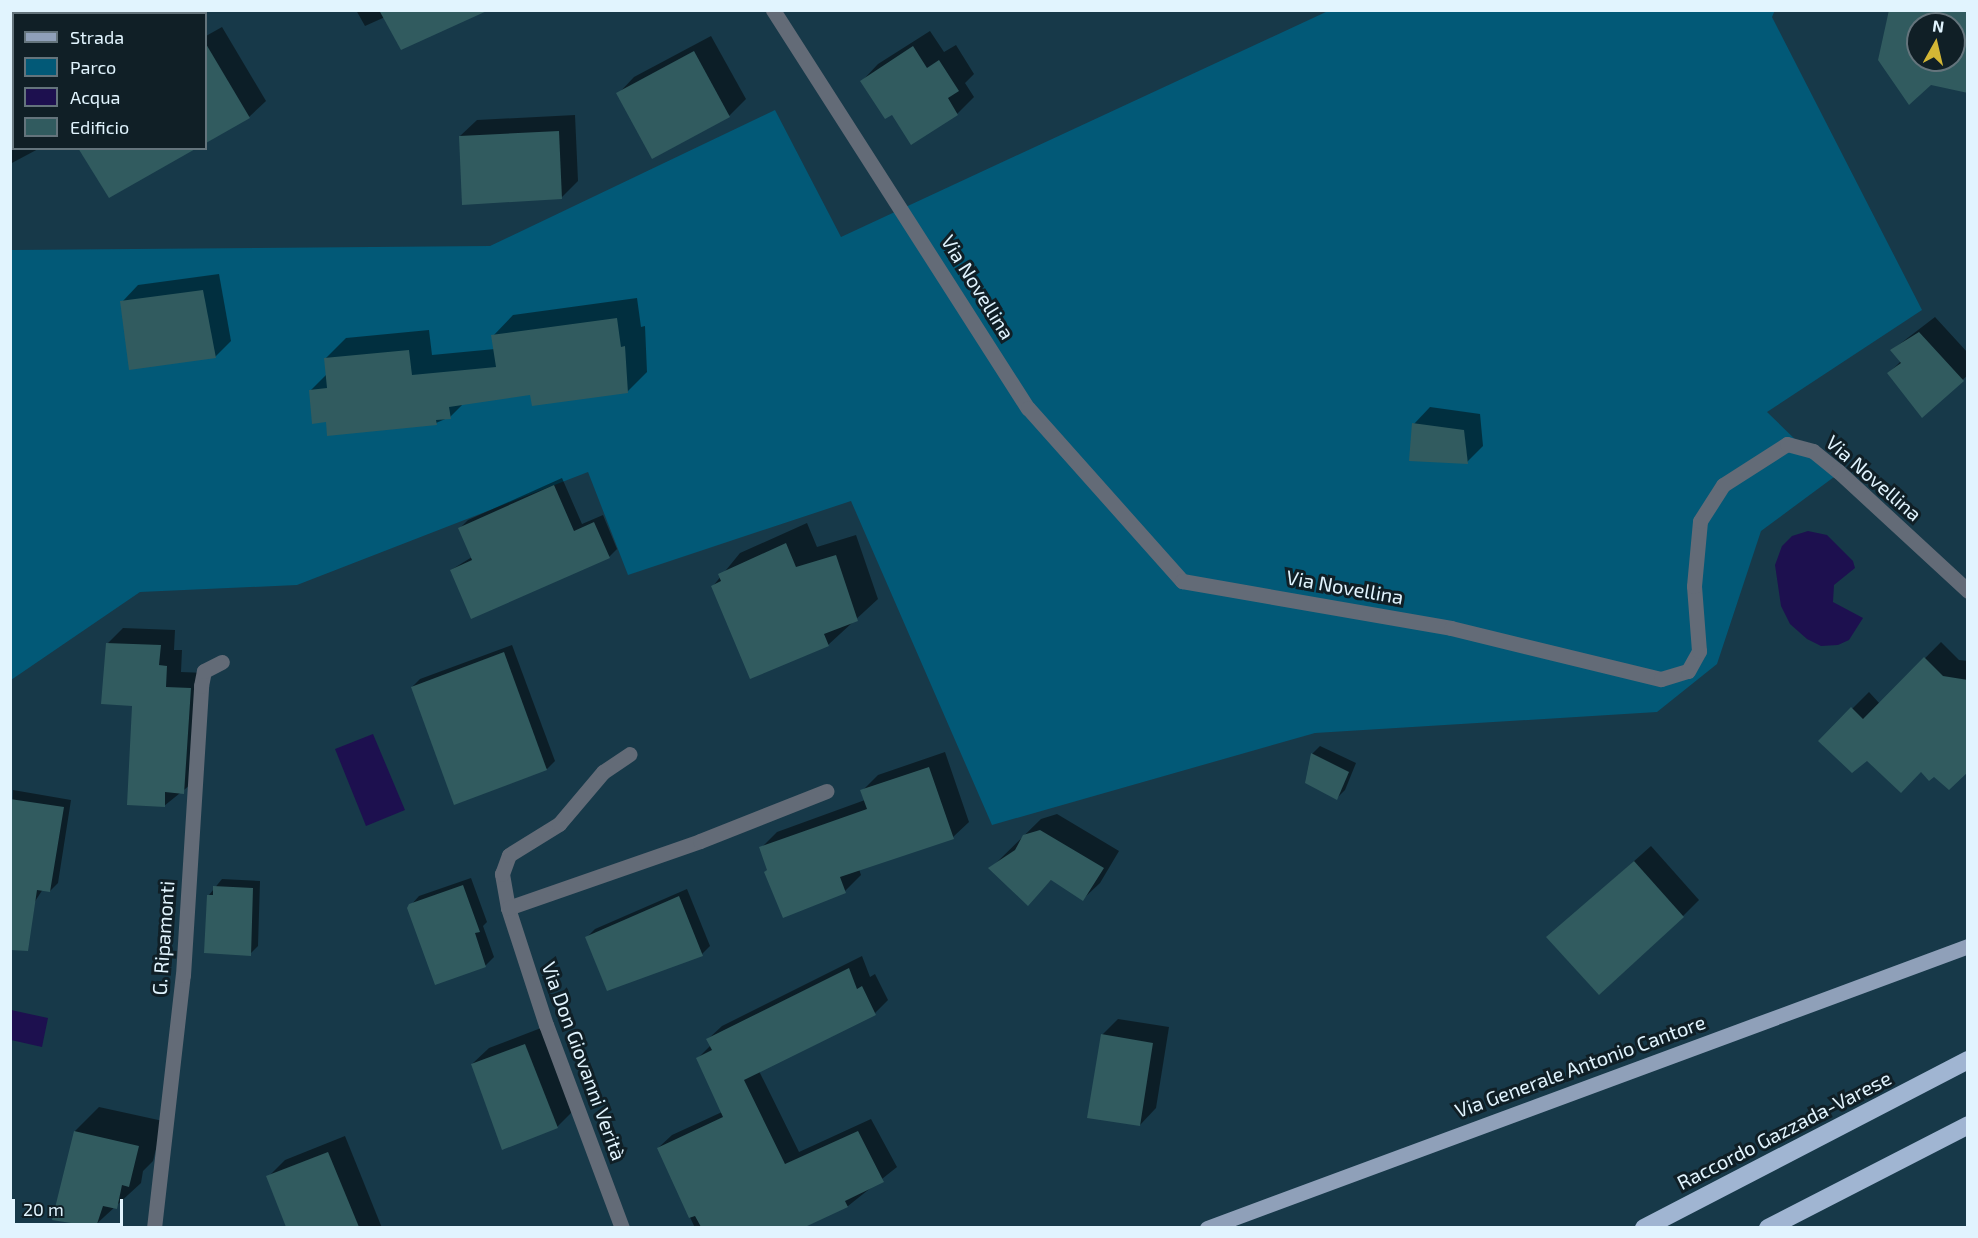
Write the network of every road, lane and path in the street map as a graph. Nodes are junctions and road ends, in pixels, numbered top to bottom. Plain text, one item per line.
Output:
1 (773, 10) edge
2 (1968, 591) edge
3 (222, 662) dead end
4 (630, 753) dead end
5 (826, 791) dead end
6 (508, 908) junction
7 (1968, 946) edge
8 (1968, 1060) edge
9 (1968, 1068) edge
10 (1944, 1072) junction
11 (1968, 1125) edge
12 (154, 1227) edge
13 (622, 1227) edge
14 (1207, 1227) edge
15 (1644, 1227) edge
16 (1768, 1227) edge

1 - 2 street, Via Novellina
3 - 12 street, G. Ripamonti
4 - 6 street, Via Don Giovanni Verità
5 - 6 street
6 - 13 street, Via Don Giovanni Verità
7 - 14 main road, Via Generale Antonio Cantore
8 - 10 highway, Raccordo Gazzada-Varese
9 - 10 highway, Raccordo Gazzada-Varese
10 - 15 highway, Raccordo Gazzada-Varese
11 - 16 highway

